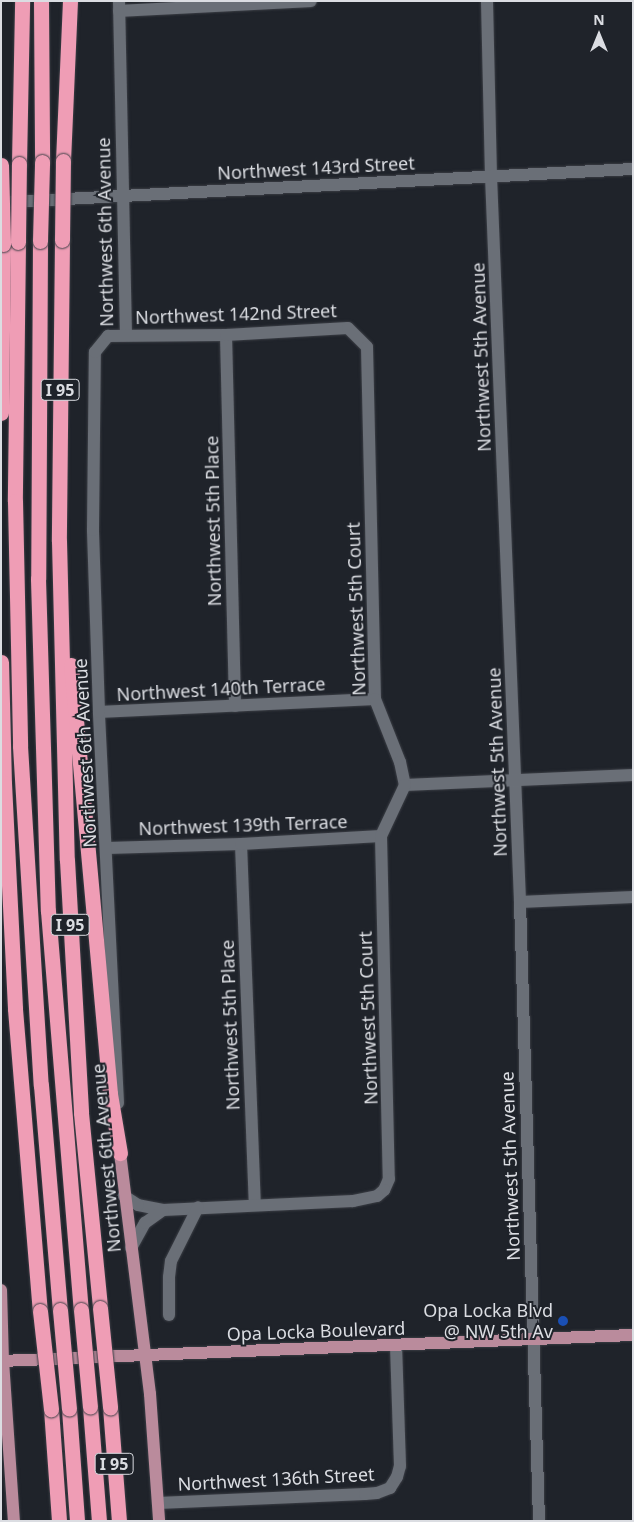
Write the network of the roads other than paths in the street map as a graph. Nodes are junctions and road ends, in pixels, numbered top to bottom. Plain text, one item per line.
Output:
1 (22, 1) edge
2 (41, 1) edge
3 (70, 1) edge
4 (311, 1) edge
5 (487, 1) edge
6 (119, 6) edge
7 (1, 154) edge
8 (1, 165) edge
9 (633, 169) edge
10 (491, 176) junction
11 (122, 196) junction
12 (1, 203) edge
13 (10, 243) junction
14 (348, 328) joint
15 (126, 334) junction
16 (226, 335) junction
17 (1, 413) edge
18 (59, 541) junction
19 (1, 662) edge
20 (375, 698) junction
21 (235, 706) junction
22 (99, 712) junction
23 (633, 775) edge
24 (515, 780) junction
25 (405, 785) junction
26 (381, 836) junction
27 (241, 844) junction
28 (107, 848) junction
29 (633, 896) edge
30 (520, 902) junction
31 (120, 1153) junction
32 (124, 1196) junction
33 (255, 1205) junction
34 (198, 1207) junction
35 (163, 1210) junction
36 (130, 1248) junction
37 (1, 1290) edge
38 (169, 1315) dead end
39 (633, 1335) edge
40 (532, 1339) junction
41 (396, 1345) junction
42 (144, 1355) junction
43 (2, 1360) edge
44 (6, 1475) edge
45 (158, 1503) junction
46 (14, 1521) edge
47 (59, 1521) edge
48 (77, 1521) edge
49 (99, 1521) edge
50 (119, 1521) edge
51 (159, 1521) edge
52 (539, 1521) edge

1 - 13 highway, bridge
2 - 49 highway, bridge
3 - 18 highway, I 95, bridge
4 - 6 street
5 - 10 street, Northwest 5th Avenue
6 - 11 street, Northwest 6th Avenue
7 - 8 highway
8 - 13 highway, bridge
9 - 10 street, Northwest 143rd Street
10 - 11 street, Northwest 143rd Street
10 - 24 street, Northwest 5th Avenue
11 - 12 street, Northwest 143rd Street
11 - 15 street, Northwest 6th Avenue
13 - 17 highway
13 - 48 highway, bridge
14 - 16 street, Northwest 142nd Street
14 - 20 street, Northwest 5th Court
15 - 16 street, Northwest 142nd Street
15 - 22 street, Northwest 6th Avenue
16 - 21 street, Northwest 5th Place
18 - 31 highway
18 - 50 highway, I 95, bridge
19 - 47 highway, bridge
20 - 21 street, Northwest 140th Terrace
20 - 25 street, Northwest 5th Court
21 - 22 street, Northwest 140th Terrace
22 - 28 street, Northwest 6th Avenue
23 - 24 street
24 - 25 street
24 - 30 street, Northwest 5th Avenue
25 - 26 street, Northwest 5th Court
26 - 27 street, Northwest 139th Terrace
26 - 33 street, Northwest 5th Court
27 - 28 street, Northwest 139th Terrace
27 - 33 street, Northwest 5th Place
28 - 31 street, Northwest 6th Avenue
29 - 30 street
30 - 40 street, Northwest 5th Avenue
31 - 32 main road, Northwest 6th Avenue
32 - 35 street
32 - 36 main road, Northwest 6th Avenue
33 - 34 street
34 - 35 street
34 - 38 street
35 - 36 street
36 - 42 main road, Northwest 6th Avenue
37 - 43 main road
39 - 40 main road, Opa Locka Boulevard
40 - 41 main road, Opa Locka Boulevard
40 - 52 street, Northwest 5th Avenue
41 - 42 main road, Opa Locka Boulevard
41 - 45 street, Northwest 136th Street
42 - 43 main road, Opa Locka Boulevard
42 - 45 main road, Northwest 6th Avenue
43 - 44 main road
44 - 46 main road
45 - 51 main road, Northwest 6th Avenue

